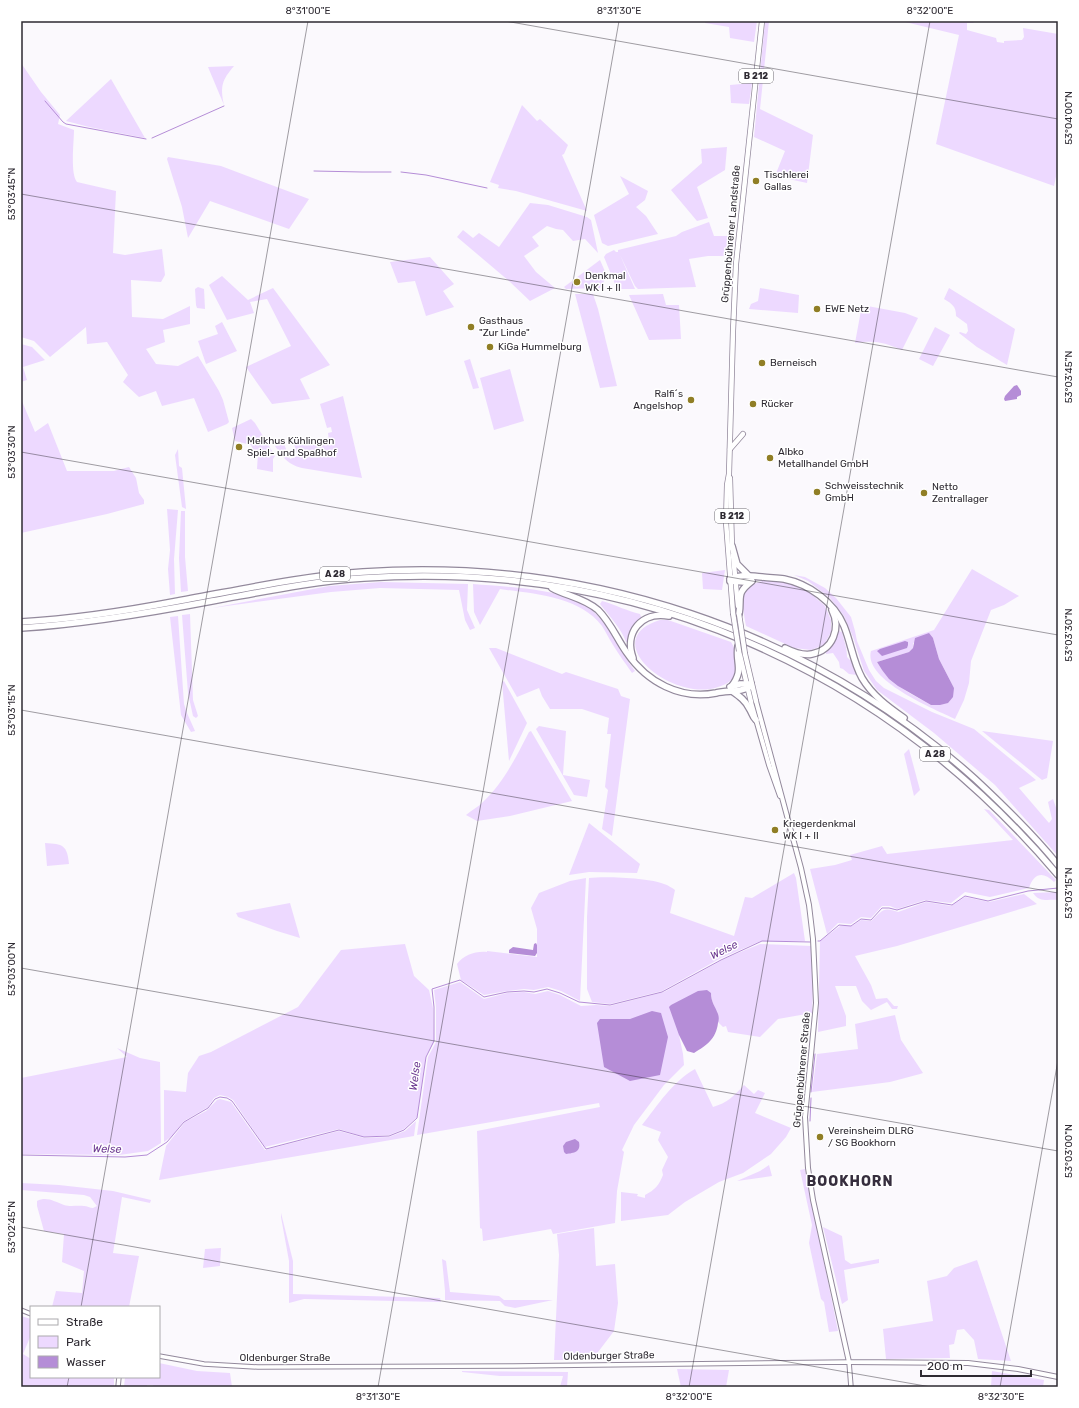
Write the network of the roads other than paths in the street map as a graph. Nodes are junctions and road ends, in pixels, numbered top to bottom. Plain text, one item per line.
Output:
1 (762, 21) edge
2 (743, 434) dead end
3 (730, 449) junction
4 (729, 474) junction
5 (732, 546) junction
6 (750, 578) junction
7 (732, 580) junction
8 (546, 585) junction
9 (825, 600) junction
10 (736, 614) junction
11 (21, 622) edge
12 (697, 622) junction
13 (21, 628) edge
14 (771, 645) junction
15 (738, 649) junction
16 (634, 662) junction
17 (749, 685) junction
18 (731, 689) junction
19 (753, 701) junction
20 (756, 720) junction
21 (910, 726) junction
22 (782, 801) junction
23 (1058, 865) edge
24 (1058, 874) edge
25 (160, 1356) edge
26 (849, 1362) junction
27 (1058, 1377) edge
28 (852, 1387) edge

1 - 3 main road, Grüppenbührener Landstraße / B 212
2 - 3 main road
3 - 4 main road, Grüppenbührener Landstraße / B 212
4 - 5 main road, Grüppenbührener Landstraße / B 212
4 - 7 main road, Grüppenbührener Landstraße / B 212
5 - 6 highway
5 - 7 main road, Grüppenbührener Landstraße / B 212
6 - 7 highway
6 - 9 highway
6 - 10 highway
7 - 10 main road, Grüppenbührener Landstraße / B 212
8 - 12 highway, A 28
8 - 13 highway, A 28
8 - 16 highway
9 - 14 highway
9 - 21 highway
10 - 15 main road, Grüppenbührener Landstraße / B 212, bridge
10 - 17 main road, Grüppenbührener Landstraße / B 212, bridge
11 - 14 highway, A 28
12 - 16 highway
12 - 24 highway, A 28
14 - 21 highway, A 28
15 - 17 main road, Grüppenbührener Landstraße / B 212
15 - 18 highway
16 - 18 highway
17 - 18 highway
17 - 19 main road, Grüppenbührener Landstraße / B 212
18 - 20 highway
19 - 20 main road, Grüppenbührener Straße
19 - 22 main road, Grüppenbührener Straße
20 - 22 main road, Grüppenbührener Straße
21 - 23 highway, A 28
22 - 26 main road, Grüppenbührener Straße
25 - 26 street, Oldenburger Straße
26 - 27 main road, Oldenburger Straße
26 - 28 street, Grüppenbührener Straße

